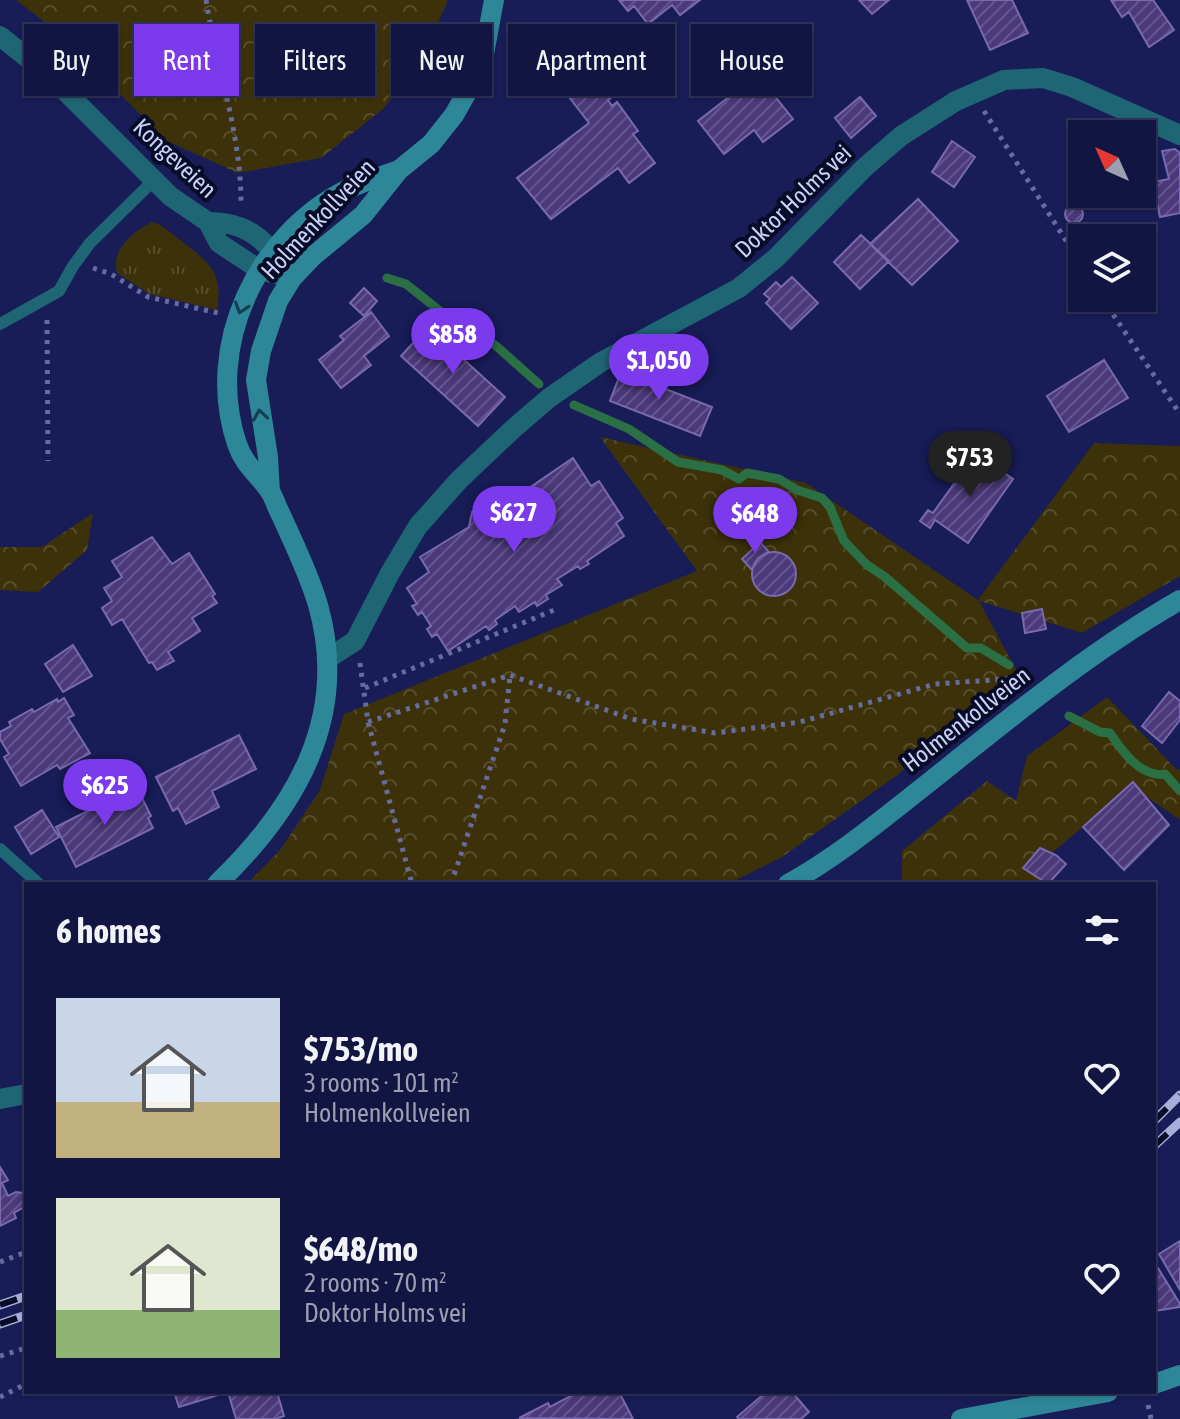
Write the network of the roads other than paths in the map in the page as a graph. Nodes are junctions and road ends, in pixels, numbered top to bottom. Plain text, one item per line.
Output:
1 (494, 0) edge
2 (0, 36) edge
3 (1180, 135) edge
4 (399, 170) junction
5 (154, 180) junction
6 (208, 222) junction
7 (274, 252) junction
8 (260, 270) junction
9 (292, 278) junction
10 (0, 324) edge
11 (270, 492) junction
12 (1180, 600) edge
13 (327, 659) junction
14 (0, 849) edge
15 (37, 882) edge
16 (219, 882) edge
17 (791, 882) edge
18 (24, 1094) edge
19 (0, 1099) edge
20 (1180, 1375) edge
21 (1156, 1383) edge
22 (1097, 1394) edge
23 (961, 1419) edge

1 - 4 main road, Holmenkollveien
2 - 5 street, Kongeveien
3 - 13 street, Doktor Holms vei
4 - 7 main road, Holmenkollveien
4 - 9 main road, Holmenkollveien
5 - 6 street, Kongeveien
5 - 10 lane
6 - 7 street, Kongeveien
6 - 8 street, Kongeveien
7 - 8 main road, Holmenkollveien
7 - 9 street, Kongeveien
8 - 9 street, Kongeveien
8 -> 11 main road, Holmenkollveien
11 -> 9 main road, Holmenkollveien
11 - 13 main road, Holmenkollveien
12 - 17 main road, Holmenkollveien
13 - 16 main road, Holmenkollveien
14 - 15 lane
18 - 19 street
20 - 21 main road
22 - 23 main road

